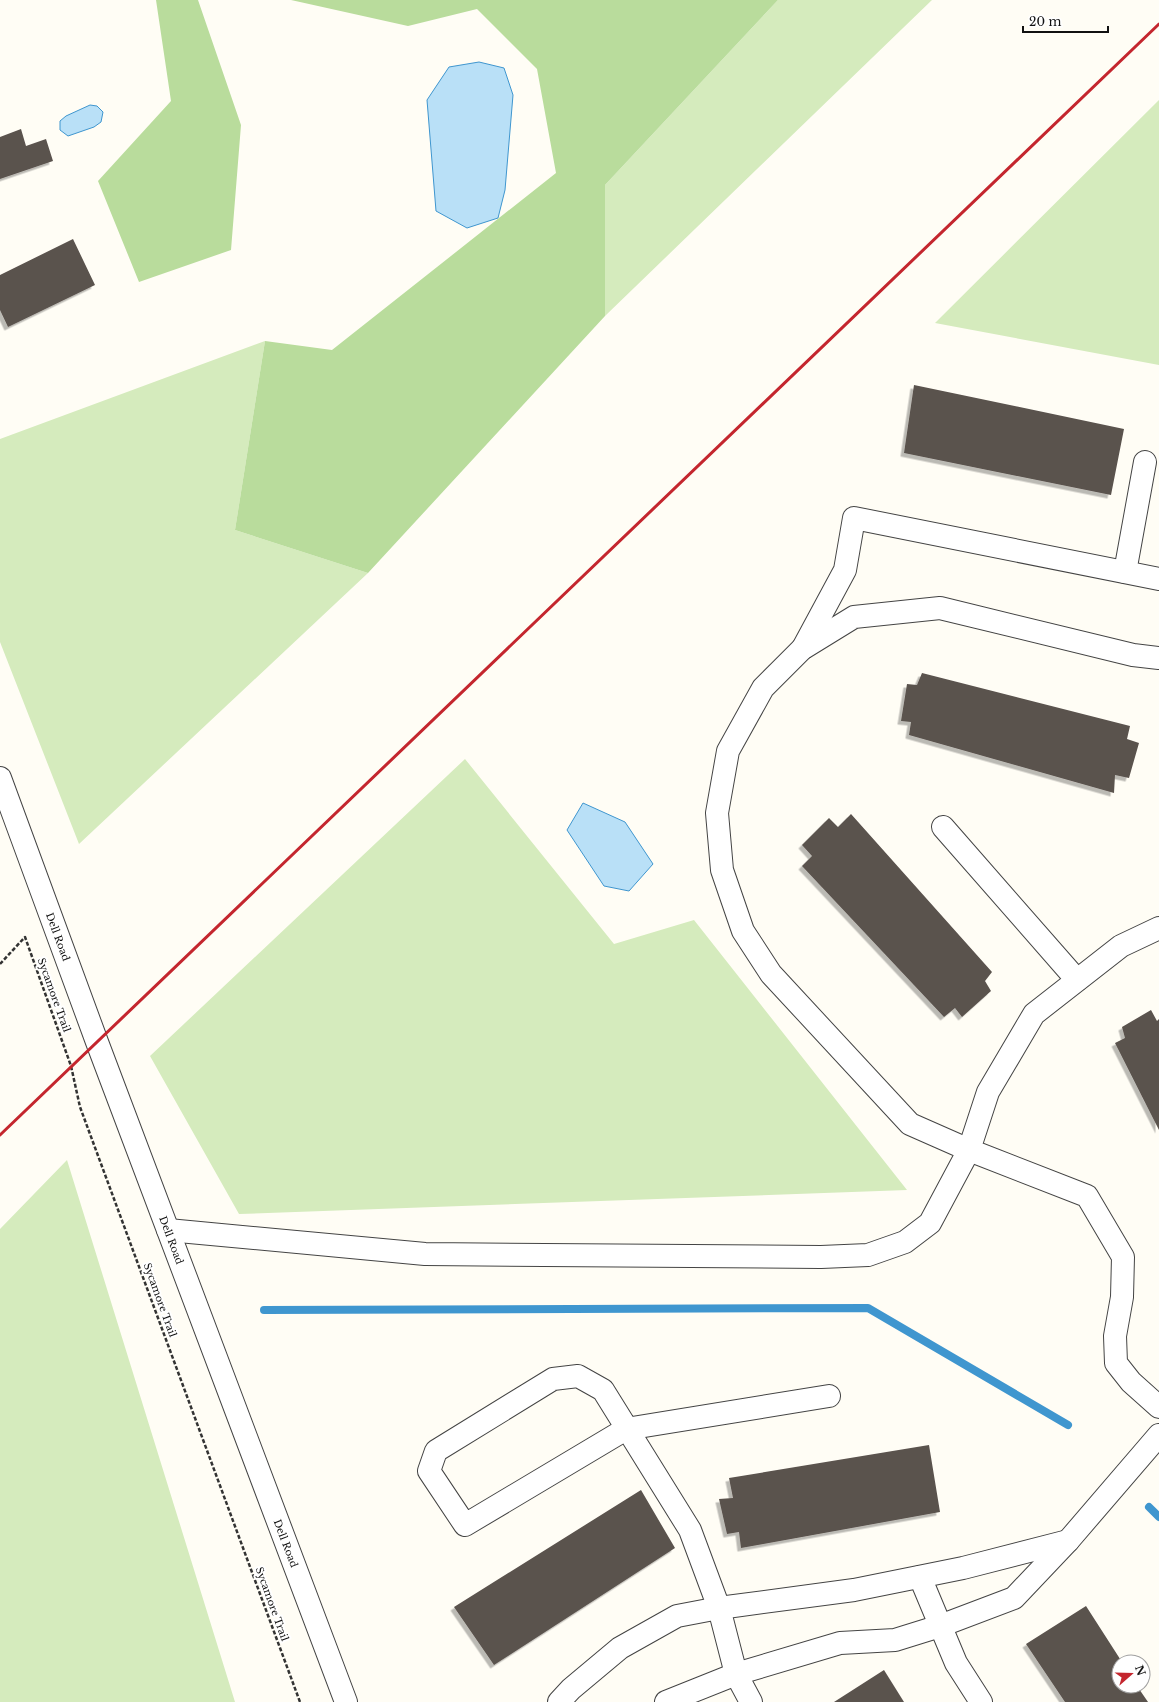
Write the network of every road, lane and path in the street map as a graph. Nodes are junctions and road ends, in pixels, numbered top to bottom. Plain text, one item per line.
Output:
1 (1145, 462) dead end
2 (1126, 572) junction
3 (1159, 579) edge
4 (802, 649) junction
5 (1159, 658) edge
6 (0, 778) edge
7 (943, 827) dead end
8 (1159, 928) edge
9 (0, 964) edge
10 (1077, 980) junction
11 (969, 1150) junction
12 (168, 1230) junction
13 (829, 1396) dead end
14 (1159, 1407) edge
15 (626, 1429) junction
16 (1159, 1434) edge
17 (1068, 1541) junction
18 (920, 1576) junction
19 (720, 1608) junction
20 (940, 1626) junction
21 (736, 1674) junction
22 (300, 1702) edge
23 (346, 1702) edge
24 (559, 1702) edge
25 (666, 1702) edge
26 (751, 1702) edge
27 (980, 1702) edge

1 - 2 street
2 - 3 street
2 - 4 street
4 - 5 street
4 - 11 street
6 - 12 street, Dell Road
7 - 10 street
8 - 10 street
9 - 22 path, Sycamore Trail
10 - 11 street
11 - 12 street
11 - 14 street
12 - 23 street, Dell Road
13 - 15 street
15 - 15 street
15 - 19 street
16 - 17 street
17 - 18 street
17 - 20 street
18 - 19 street
18 - 20 street
19 - 21 street
19 - 24 street
20 - 21 street
20 - 27 street
21 - 25 street
21 - 26 street

